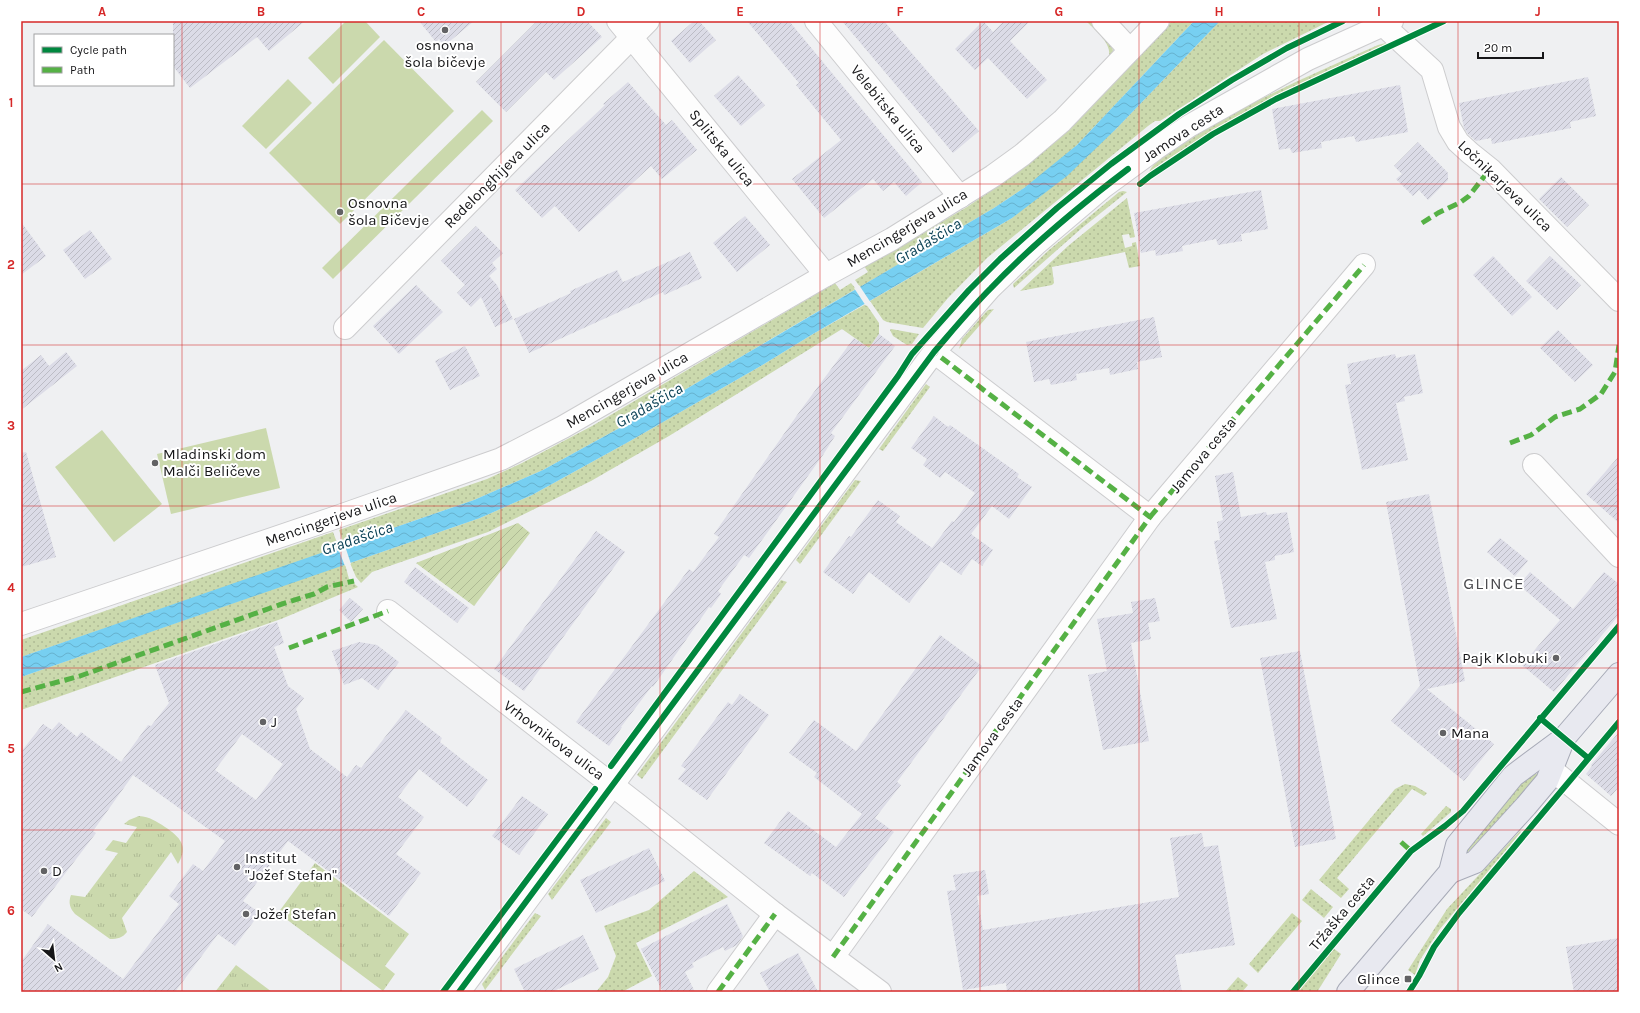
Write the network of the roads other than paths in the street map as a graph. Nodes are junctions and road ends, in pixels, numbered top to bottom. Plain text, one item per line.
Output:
1 (618, 21) edge
2 (648, 21) edge
3 (816, 21) edge
4 (1103, 21) edge
5 (1158, 21) edge
6 (1387, 23) edge
7 (632, 38) junction
8 (1130, 50) junction
9 (960, 197) junction
10 (1364, 265) dead end
11 (826, 275) junction
12 (1619, 300) edge
13 (345, 328) dead end
14 (934, 352) junction
15 (1534, 465) dead end
16 (1150, 517) junction
17 (1619, 556) edge
18 (388, 611) dead end
19 (21, 624) edge
20 (1619, 674) edge
21 (1564, 738) junction
22 (1552, 770) junction
23 (613, 786) junction
24 (1619, 824) edge
25 (1450, 872) junction
26 (776, 914) junction
27 (833, 957) junction
28 (868, 988) edge
29 (459, 992) edge
30 (718, 992) edge
31 (1348, 992) edge

1 - 7 street, Splitska ulica
2 - 7 street, Redelonghijeva ulica
3 - 9 street, Velebitska ulica
4 - 8 street
5 - 8 street, Mencingerjeva ulica
6 - 12 street, Ločnikarjeva ulica
6 - 14 street, Jamova cesta
7 - 11 street, Splitska ulica
7 - 13 street, Redelonghijeva ulica
8 - 9 street, Mencingerjeva ulica
9 - 11 street, Mencingerjeva ulica
10 - 16 street, Jamova cesta
11 - 19 street, Mencingerjeva ulica
14 - 16 street
14 - 23 street, Jamova cesta
15 - 17 street
16 - 27 street, Jamova cesta
18 - 23 street, Vrhovnikova ulica
20 - 21 main road
21 - 22 main road
21 - 25 main road
22 - 24 street
22 - 25 main road
23 - 26 street, Vrhovnikova ulica
23 - 29 street, Jamova cesta
25 - 31 main road
26 - 27 street, Vrhovnikova ulica
26 - 30 street
27 - 28 street, Vrhovnikova ulica

